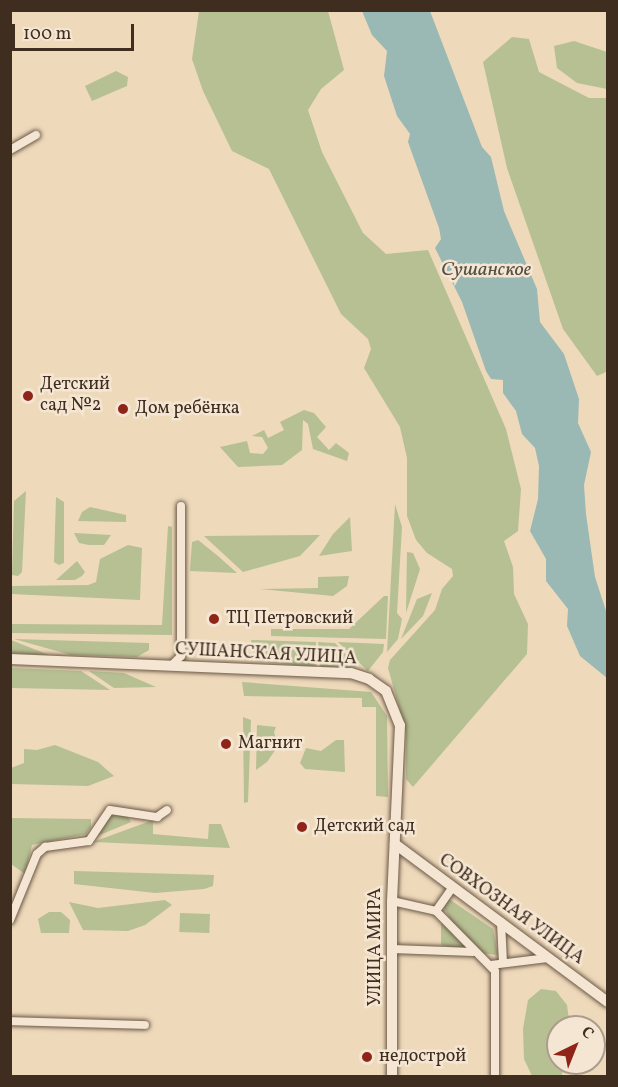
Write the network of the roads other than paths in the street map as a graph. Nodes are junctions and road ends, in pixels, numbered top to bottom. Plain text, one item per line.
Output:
1 (36, 135) dead end
2 (10, 150) edge
3 (181, 506) dead end
4 (10, 659) edge
5 (171, 666) junction
6 (167, 810) dead end
7 (395, 818) joint
8 (395, 843) junction
9 (453, 887) junction
10 (392, 901) junction
11 (436, 910) junction
12 (10, 920) edge
13 (501, 922) junction
14 (392, 949) junction
15 (473, 952) junction
16 (548, 958) junction
17 (503, 963) junction
18 (491, 965) junction
19 (608, 1002) edge
20 (10, 1021) edge
21 (145, 1025) dead end
22 (392, 1077) edge
23 (495, 1077) edge

1 - 2 street
3 - 5 street
4 - 5 main road, СУШАНСКАЯ УЛИЦА
5 - 7 main road, СУШАНСКАЯ УЛИЦА
6 - 12 street
7 - 8 main road, УЛИЦА МИРА
8 - 9 main road, СОВХОЗНАЯ УЛИЦА
8 - 10 main road, УЛИЦА МИРА
9 - 11 street
9 - 13 main road, СОВХОЗНАЯ УЛИЦА
10 - 11 street
10 - 14 main road, УЛИЦА МИРА
11 - 15 street
13 - 16 main road, СОВХОЗНАЯ УЛИЦА
13 - 17 street
14 - 15 street
14 - 22 main road, УЛИЦА МИРА
15 - 18 street
16 - 17 street
16 - 19 main road, СОВХОЗНАЯ УЛИЦА
17 - 18 street
18 - 23 street
20 - 21 street

